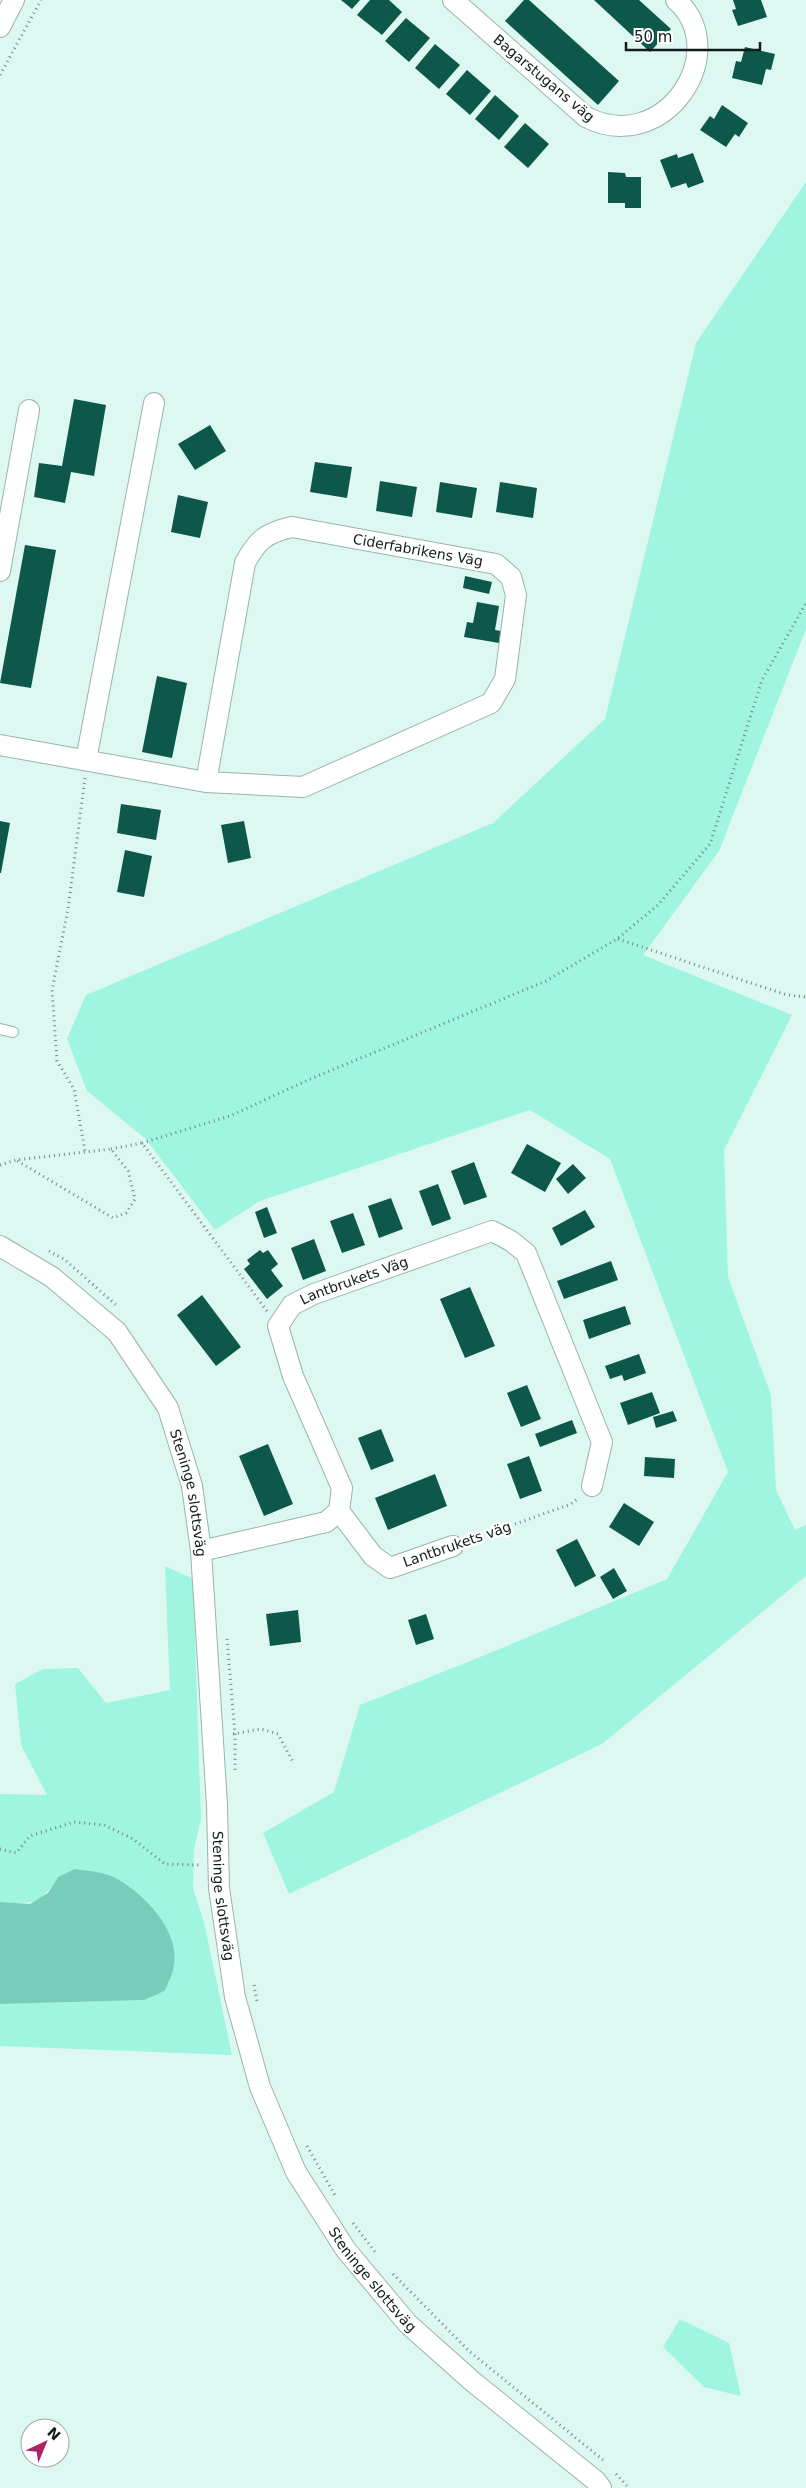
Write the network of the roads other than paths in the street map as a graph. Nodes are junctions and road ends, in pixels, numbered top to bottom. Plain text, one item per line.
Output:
1 (14, 0) edge
2 (453, 0) edge
3 (676, 0) edge
4 (0, 27) edge
5 (154, 403) dead end
6 (30, 410) dead end
7 (0, 571) edge
8 (0, 744) edge
9 (86, 760) junction
10 (206, 782) junction
11 (0, 1030) edge
12 (13, 1032) dead end
13 (0, 1246) edge
14 (592, 1486) road end
15 (339, 1511) junction
16 (453, 1546) road end
17 (201, 1551) junction
18 (601, 2488) edge

1 - 4 street
2 - 3 street, Bagarstugans väg
5 - 9 street
6 - 7 street
8 - 9 street, Ciderfabrikens Väg
9 - 10 street, Ciderfabrikens Väg
10 - 10 street, Ciderfabrikens Väg
11 - 12 lane
13 - 17 street, Steninge slottsväg
14 - 15 street, Lantbrukets Väg
15 - 16 street, Lantbrukets väg
15 - 17 street
17 - 18 street, Steninge slottsväg

